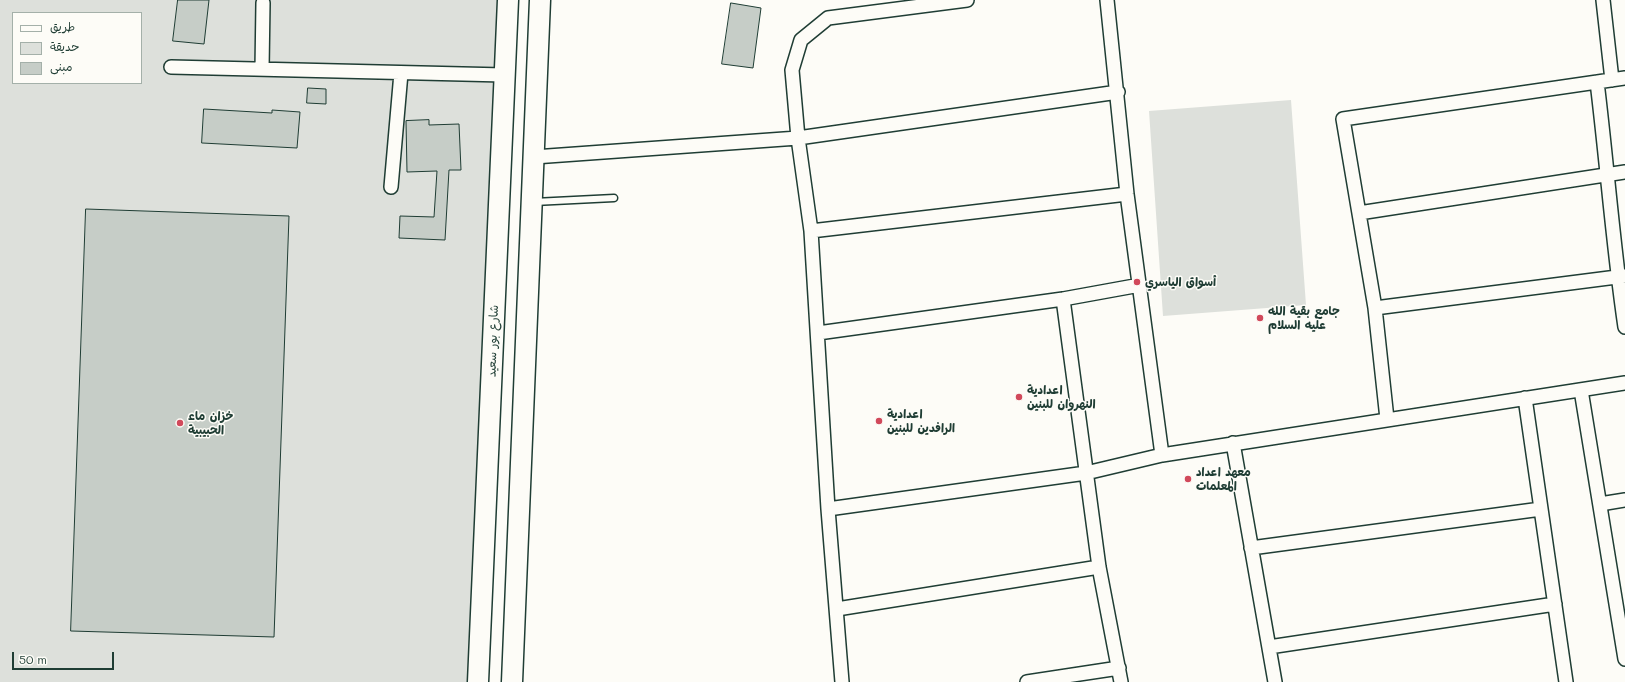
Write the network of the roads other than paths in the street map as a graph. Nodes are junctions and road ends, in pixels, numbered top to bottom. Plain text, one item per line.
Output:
1 (508, 0) edge
2 (540, 0) edge
3 (967, 0) edge
4 (1107, 0) edge
5 (1603, 0) edge
6 (263, 4) dead end
7 (171, 67) dead end
8 (262, 69) junction
9 (401, 72) junction
10 (504, 75) junction
11 (1625, 78) edge
12 (1612, 80) junction
13 (1597, 82) junction
14 (1118, 92) junction
15 (798, 138) junction
16 (534, 157) junction
17 (1625, 172) edge
18 (1609, 174) junction
19 (391, 187) dead end
20 (1127, 194) junction
21 (614, 198) dead end
22 (532, 202) junction
23 (1359, 213) junction
24 (811, 231) junction
25 (497, 246) junction
26 (531, 249) junction
27 (1621, 276) edge
28 (1140, 285) junction
29 (1063, 299) junction
30 (1375, 308) junction
31 (1625, 327) edge
32 (818, 333) junction
33 (1625, 383) edge
34 (1581, 390) junction
35 (1525, 398) junction
36 (1387, 420) junction
37 (1233, 443) junction
38 (1162, 455) junction
39 (1086, 473) junction
40 (1625, 500) edge
41 (1600, 504) junction
42 (828, 509) junction
43 (1541, 509) junction
44 (1251, 548) junction
45 (1099, 567) junction
46 (1620, 594) edge
47 (1555, 604) junction
48 (837, 609) junction
49 (1268, 647) junction
50 (1625, 659) edge
51 (1118, 668) junction
52 (478, 682) edge
53 (512, 682) edge
54 (842, 682) edge
55 (1027, 682) edge
56 (1121, 682) edge
57 (1275, 682) edge
58 (1566, 682) edge

1 - 10 main road, شارع بور سعيد
2 - 16 main road
3 - 15 street
4 - 14 street
5 - 12 street
6 - 8 street
7 - 8 street
8 - 9 street
9 - 10 street
9 - 19 street
10 - 25 main road, شارع بور سعيد
11 - 12 street
12 - 13 street
13 - 18 street
13 - 23 street
14 - 15 street
14 - 20 street
15 - 16 street
15 - 24 street
16 - 22 main road
17 - 18 street
18 - 23 street
18 - 27 street
20 - 24 street
20 - 28 street
21 - 22 lane
22 - 26 main road
23 - 30 street
24 - 32 street
25 - 26 main road
25 - 52 main road, شارع بور سعيد
26 - 53 main road
27 - 30 street
27 - 31 street
28 - 29 street
28 - 38 street
29 - 32 street
29 - 39 street
30 - 36 street
32 - 42 street
33 - 34 street
34 - 35 street
34 - 41 street
35 - 36 street
35 - 43 street
36 - 37 street
37 - 38 street
37 - 44 street
38 - 39 street
39 - 42 street
39 - 45 street
40 - 41 street
41 - 46 street
42 - 48 street
43 - 44 street
43 - 47 street
44 - 49 street
45 - 48 street
45 - 51 street
46 - 50 street
47 - 49 street
47 - 58 street
48 - 54 street
49 - 57 street
51 - 55 street
51 - 56 street

